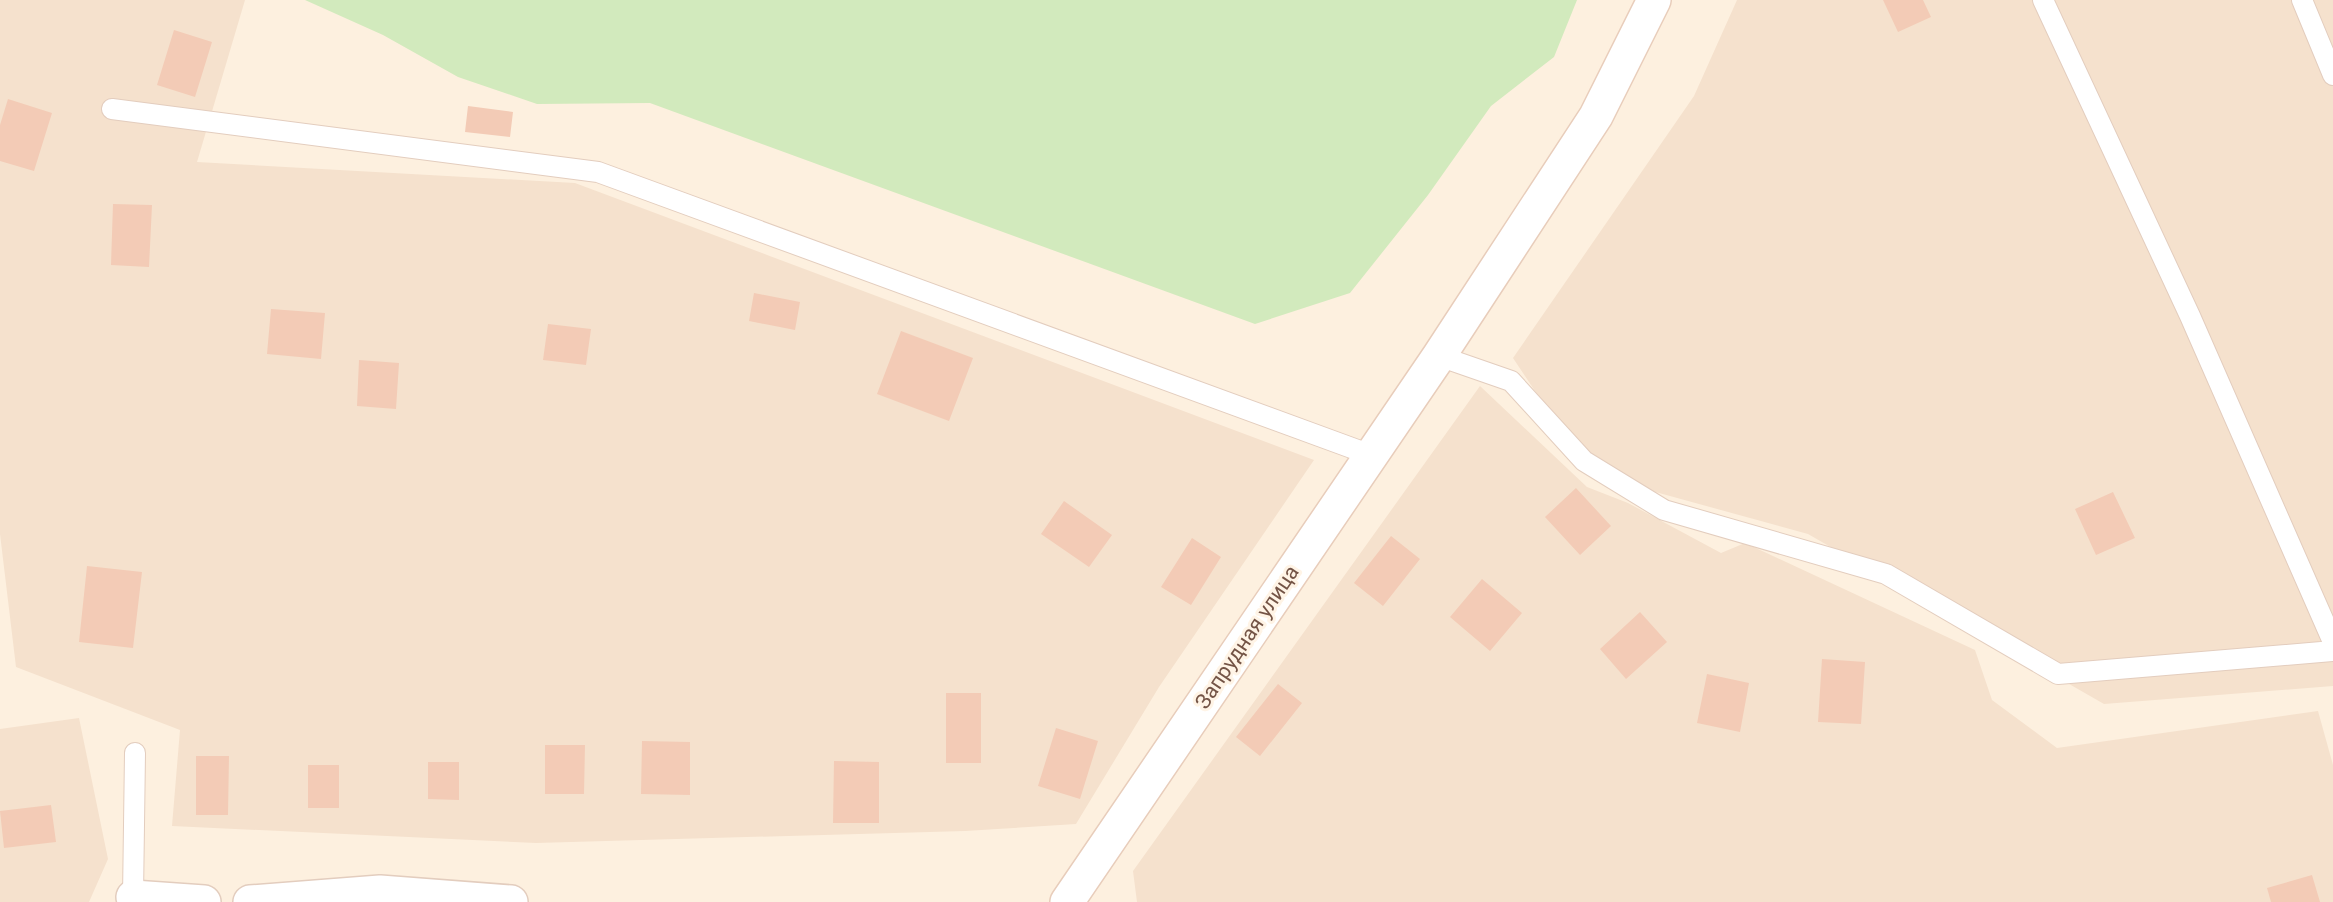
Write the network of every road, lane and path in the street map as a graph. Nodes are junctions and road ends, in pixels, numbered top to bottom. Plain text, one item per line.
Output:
1 (1654, 0) edge
2 (2043, 0) edge
3 (2302, 0) edge
4 (2333, 75) edge
5 (112, 109) dead end
6 (1433, 364) junction
7 (1371, 455) junction
8 (2333, 642) edge
9 (2333, 651) edge
10 (135, 753) dead end
11 (132, 900) edge
12 (204, 902) edge
13 (250, 902) edge
14 (511, 902) edge
15 (1068, 902) edge

1 - 6 street, Запрудная улица
2 - 8 lane
3 - 4 lane
5 - 7 lane
6 - 7 street, Запрудная улица
6 - 9 lane
7 - 15 street, Запрудная улица
10 - 11 lane
11 - 12 street
13 - 14 street

